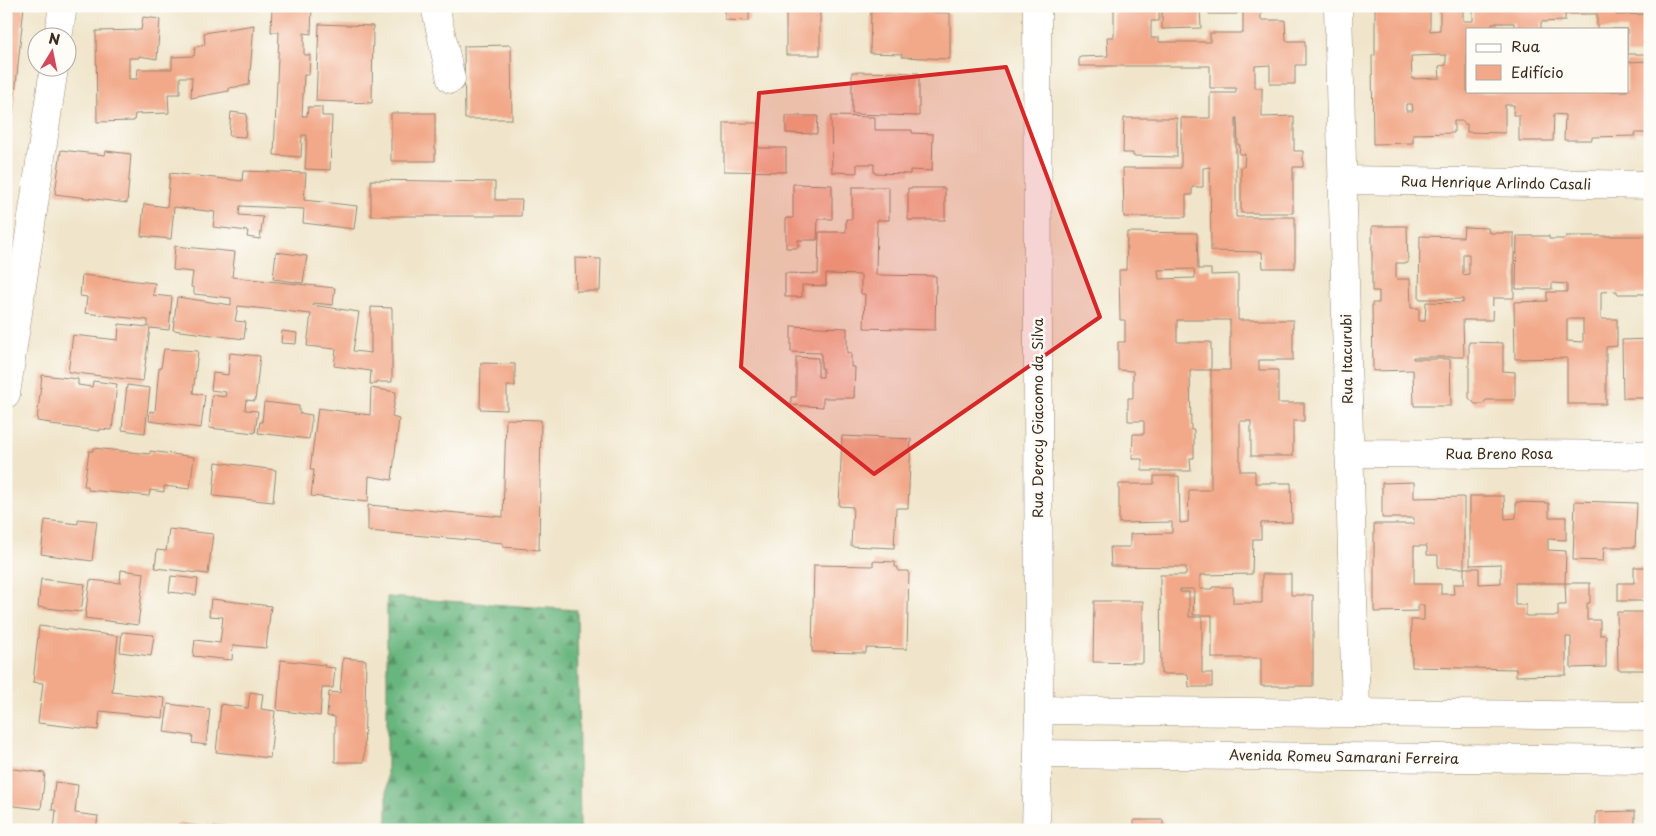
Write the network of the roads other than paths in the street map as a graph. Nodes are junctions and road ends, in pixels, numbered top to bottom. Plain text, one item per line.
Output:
1 (63, 6) edge
2 (435, 6) edge
3 (1038, 6) edge
4 (1338, 6) edge
5 (60, 28) edge
6 (53, 78) edge
7 (452, 79) dead end
8 (1342, 180) junction
9 (1650, 185) edge
10 (6, 394) edge
11 (1349, 454) junction
12 (1650, 454) edge
13 (1039, 710) junction
14 (1356, 712) junction
15 (1650, 716) edge
16 (1591, 717) junction
17 (1038, 754) junction
18 (1589, 760) junction
19 (1650, 760) edge
20 (1036, 830) edge

1 - 5 street
2 - 7 street
3 - 13 street, Rua Derocy Giacomo da Silva
4 - 8 street, Rua Itacurubi
6 - 10 street
8 - 9 street, Rua Henrique Arlindo Casali
8 - 11 street, Rua Itacurubi
11 - 12 street, Rua Breno Rosa
11 - 14 street, Rua Itacurubi
13 - 14 street
13 - 17 street, Rua Derocy Giacomo da Silva
14 - 16 street
15 - 16 street
16 - 18 street
17 - 18 street, Avenida Romeu Samarani Ferreira
17 - 20 street, Rua Derocy Giacomo da Silva
18 - 19 street, Avenida Romeu Samarani Ferreira

